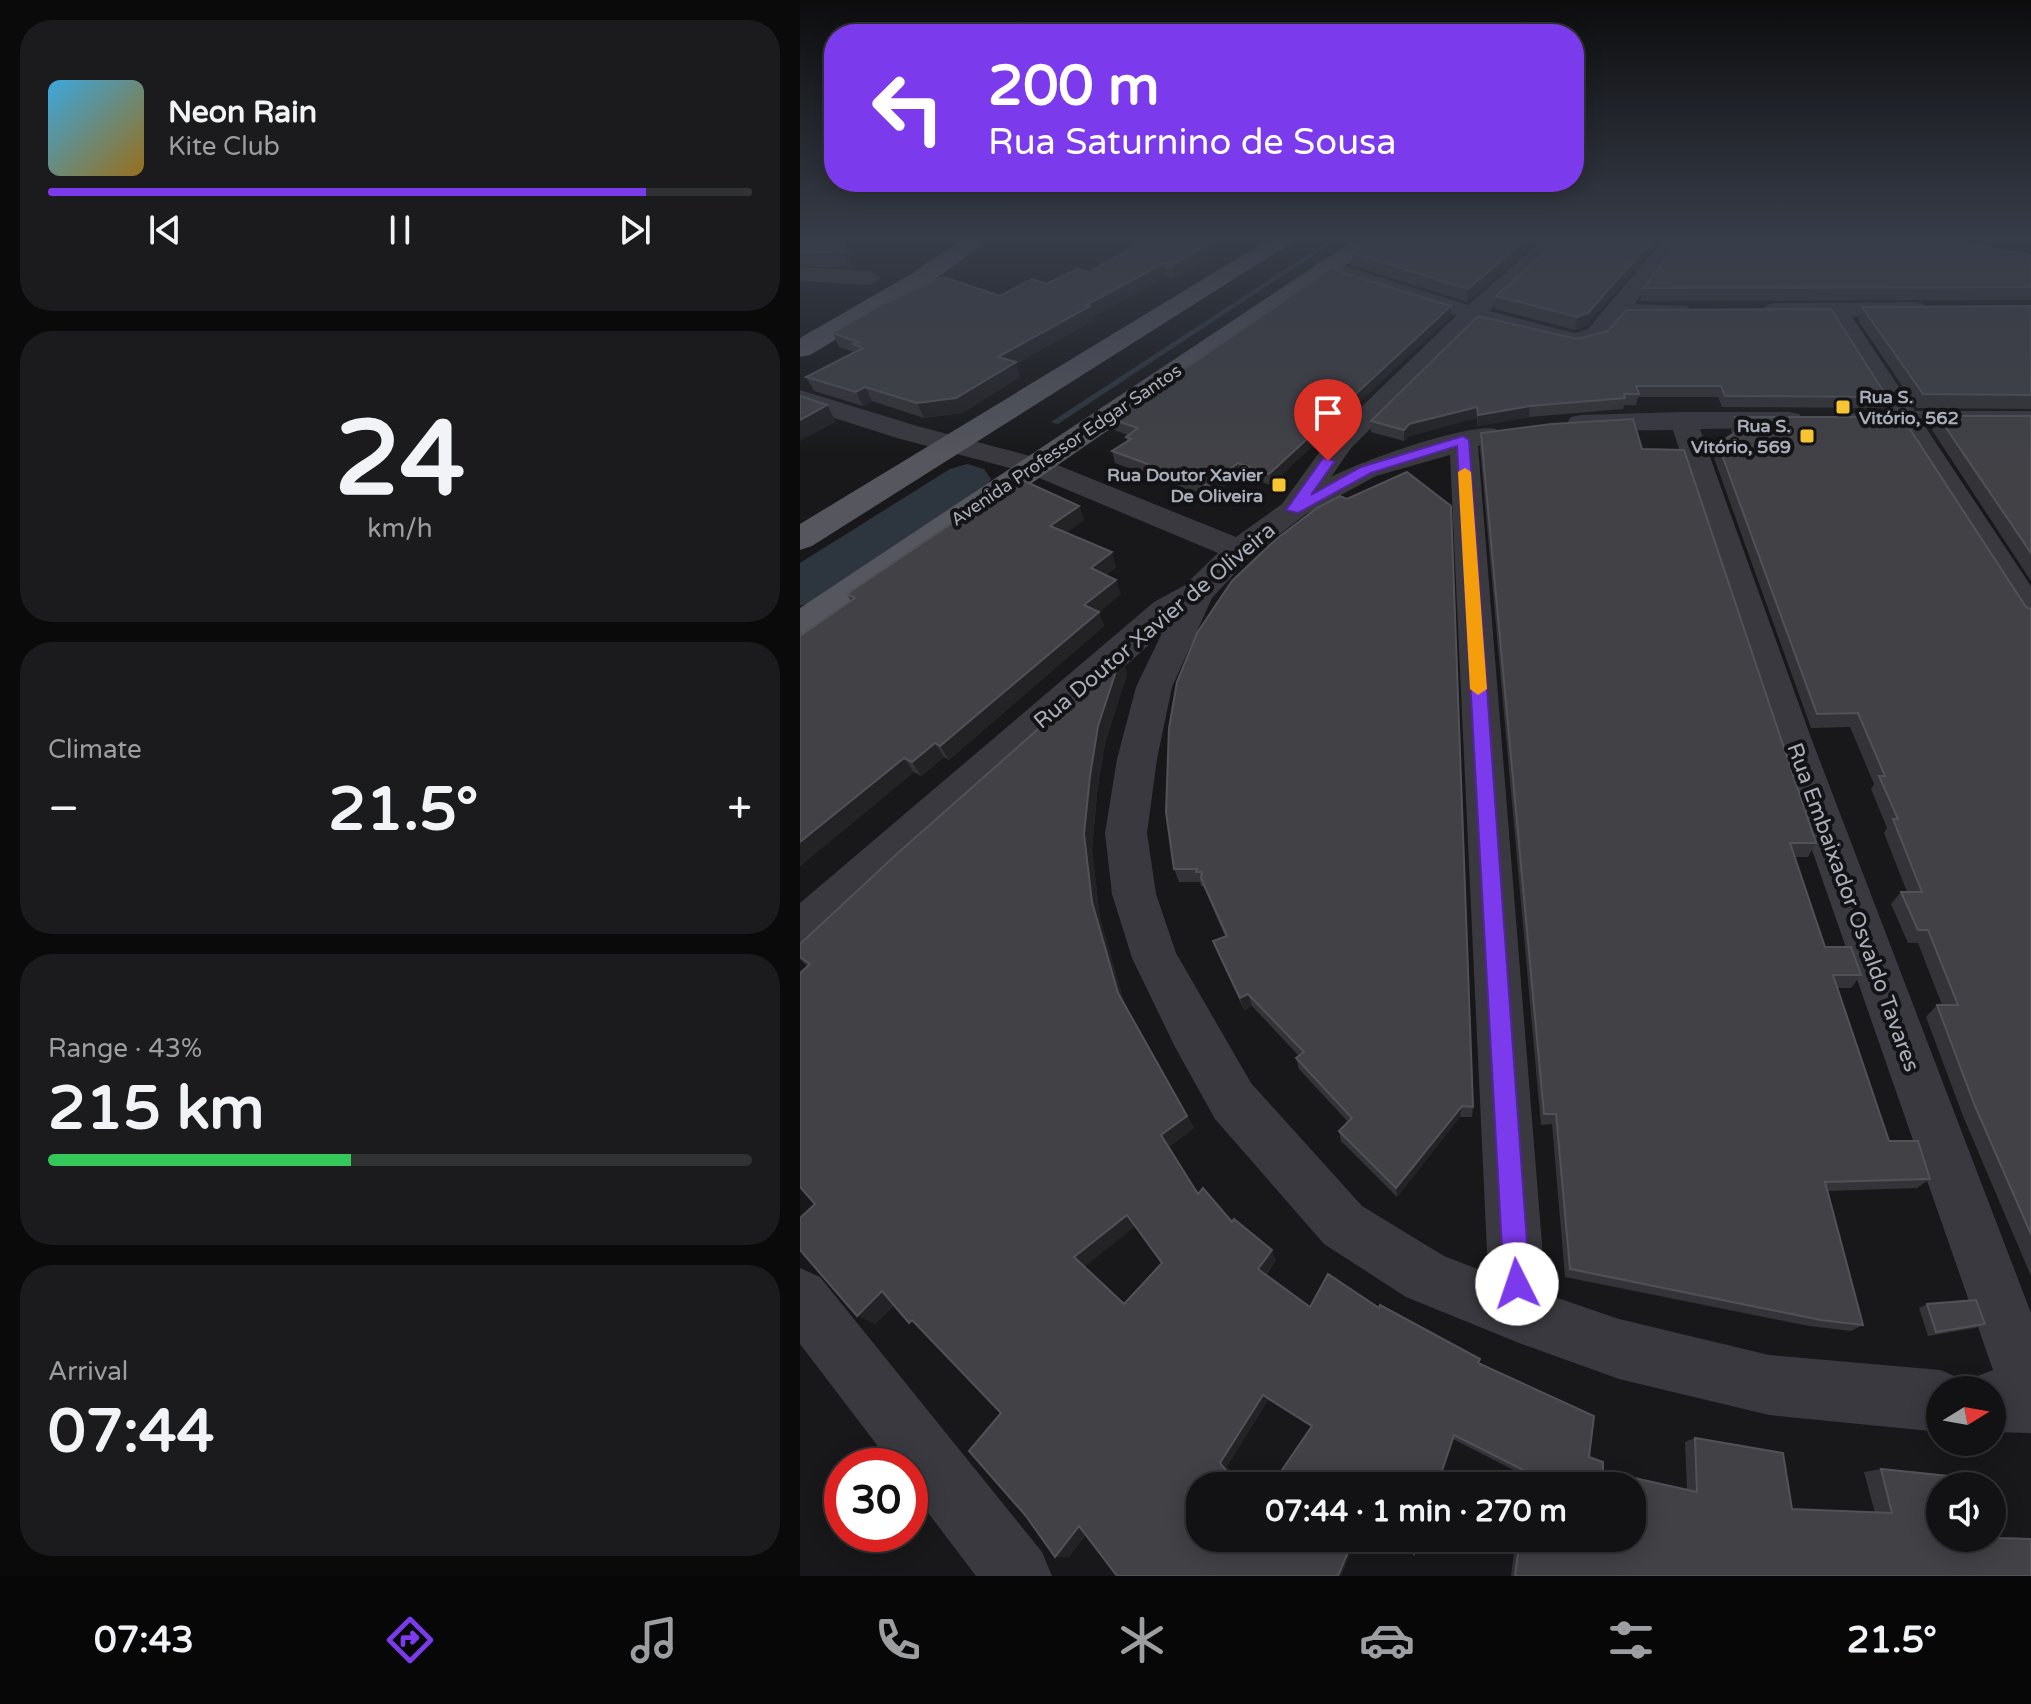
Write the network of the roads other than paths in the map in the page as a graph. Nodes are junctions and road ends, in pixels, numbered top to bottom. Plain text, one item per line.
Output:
1 (1617, 311) edge
2 (864, 312) edge
3 (1168, 312) edge
4 (1263, 312) edge
5 (1468, 312) edge
6 (1837, 312) edge
7 (1473, 313) junction
8 (800, 349) edge
9 (800, 398) edge
10 (1906, 419) junction
11 (2031, 419) edge
12 (1683, 420) junction
13 (1556, 426) edge
14 (1515, 430) edge
15 (1463, 440) junction
16 (955, 443) junction
17 (1035, 466) junction
18 (1293, 510) junction
19 (800, 539) edge
20 (1239, 550) junction
21 (1197, 593) junction
22 (2031, 612) edge
23 (800, 626) edge
24 (800, 930) edge
25 (800, 1297) edge
26 (1519, 1314) junction
27 (2031, 1392) edge
28 (1926, 1400) edge
29 (2006, 1401) edge
30 (2031, 1402) edge
31 (1018, 1576) edge

1 - 7 street
2 - 8 main road
3 - 16 main road
4 - 17 main road, Avenida Professor Edgar Santos
5 - 7 street
6 - 10 street
7 - 18 street, Rua Doutor Xavier de Oliveira
9 - 16 street
10 - 11 street
10 - 12 street
10 - 22 street
12 - 13 street
12 - 27 street, Rua Embaixador Osvaldo Tavares
14 - 15 street
15 - 18 street
15 - 26 street
16 - 17 street
16 - 19 main road
17 - 20 street
17 - 23 main road, Avenida Professor Edgar Santos
18 - 20 street, Rua Doutor Xavier de Oliveira
20 - 21 street, Rua Doutor Xavier de Oliveira
21 - 24 street, Rua Doutor Xavier de Oliveira
21 - 26 street
25 - 31 street
26 - 28 street
29 - 30 street

